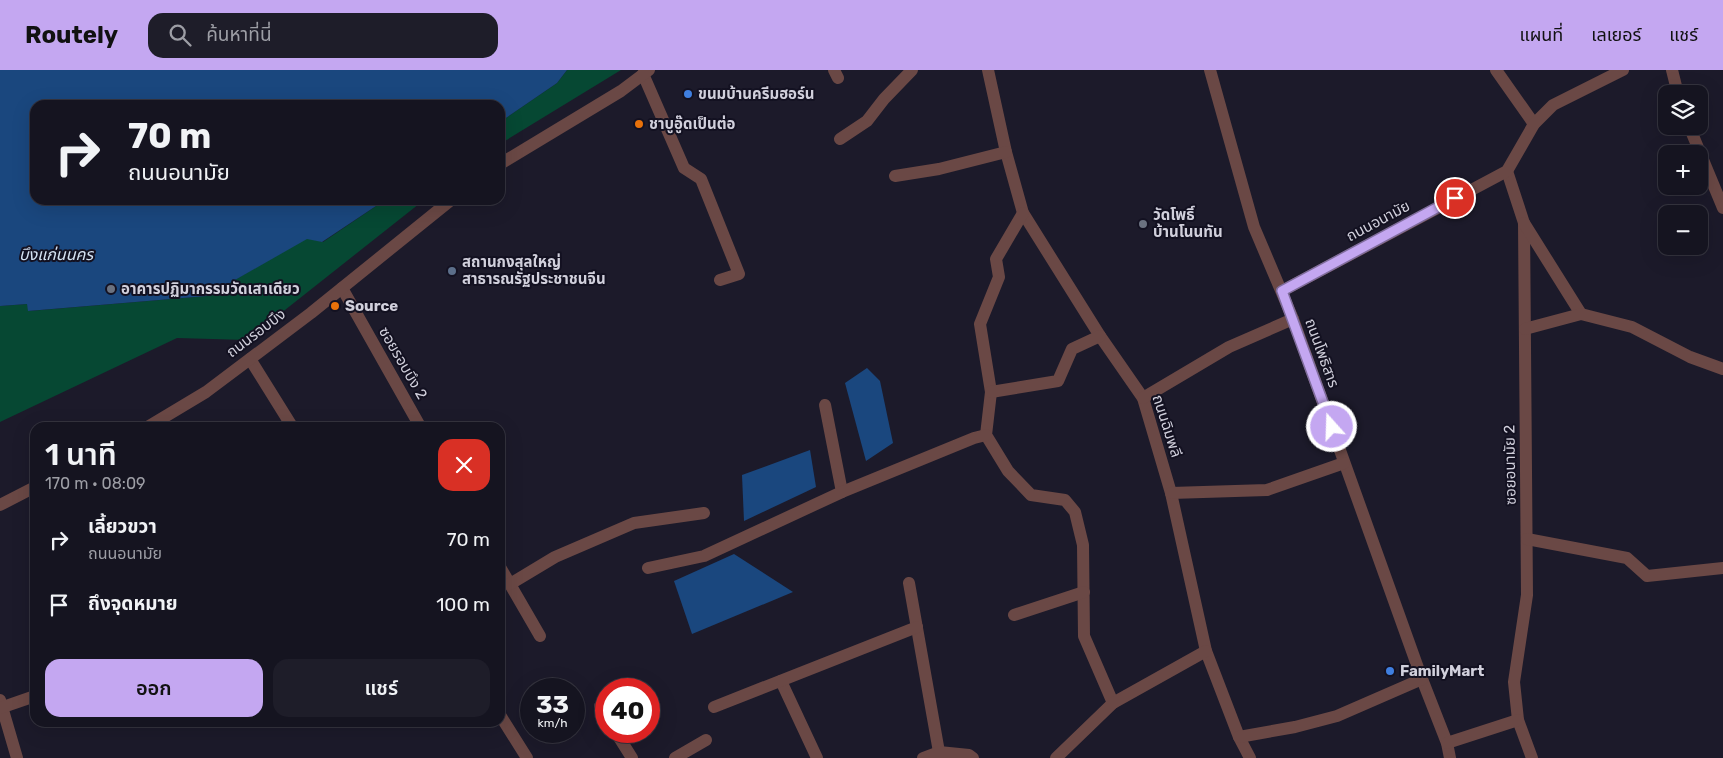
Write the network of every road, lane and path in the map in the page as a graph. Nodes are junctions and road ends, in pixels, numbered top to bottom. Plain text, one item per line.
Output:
1 (912, 70) edge
2 (988, 70) edge
3 (1210, 70) edge
4 (1496, 70) edge
5 (1623, 70) edge
6 (1672, 70) edge
7 (646, 72) edge
8 (1676, 85) edge
9 (1534, 124) junction
10 (1693, 135) edge
11 (840, 139) dead end
12 (1006, 152) junction
13 (505, 161) edge
14 (1507, 171) junction
15 (895, 176) dead end
16 (444, 205) edge
17 (1723, 208) edge
18 (1023, 213) junction
19 (1524, 223) junction
20 (720, 280) dead end
21 (342, 288) junction
22 (1282, 291) junction
23 (1581, 314) junction
24 (1293, 319) junction
25 (1525, 328) junction
26 (1100, 336) junction
27 (250, 359) junction
28 (1723, 369) edge
29 (991, 392) junction
30 (1143, 398) junction
31 (825, 405) dead end
32 (157, 422) edge
33 (289, 422) edge
34 (418, 422) edge
35 (986, 436) junction
36 (1344, 463) junction
37 (30, 489) edge
38 (842, 492) junction
39 (1171, 493) junction
40 (0, 504) edge
41 (704, 513) dead end
42 (1527, 539) junction
43 (648, 568) dead end
44 (1723, 568) edge
45 (505, 576) edge
46 (909, 583) dead end
47 (510, 584) junction
48 (1084, 592) junction
49 (1014, 615) dead end
50 (917, 627) junction
51 (540, 636) dead end
52 (1206, 651) junction
53 (1422, 679) junction
54 (781, 681) junction
55 (30, 697) edge
56 (1113, 703) junction
57 (1, 705) edge
58 (714, 707) dead end
59 (1518, 720) junction
60 (505, 722) edge
61 (1239, 737) junction
62 (706, 740) dead end
63 (623, 743) edge
64 (1448, 743) junction
65 (939, 752) junction
66 (17, 758) edge
67 (528, 758) edge
68 (632, 758) edge
69 (674, 758) edge
70 (817, 758) edge
71 (923, 758) edge
72 (973, 758) edge
73 (1056, 758) edge
74 (1250, 758) edge
75 (1450, 758) edge
76 (1532, 758) edge

1 - 11 street
2 - 12 street, ถนนฉิมพลี
3 - 22 street, ถนนโพธิสาร
4 - 9 street
5 - 9 street
6 - 8 street
7 - 13 street
7 - 20 street
9 - 14 street
10 - 17 street
12 - 15 street
12 - 18 street, ถนนฉิมพลี
14 - 19 street, ซอยอนามัย 2
14 - 22 street, ถนนอนามัย
16 - 21 street, ถนนรอบบึง
18 - 26 street, ถนนฉิมพลี
18 - 29 street
19 - 23 street
19 - 25 street, ซอยอนามัย 2
21 - 27 street, ถนนรอบบึง
21 - 34 street, ซอยรอบบึง 2
22 - 24 street, ถนนโพธิสาร
23 - 25 street
23 - 28 street
24 - 30 street
24 - 36 street, ถนนโพธิสาร
25 - 42 street, ซอยอนามัย 2
26 - 29 street
26 - 30 street, ถนนฉิมพลี
27 - 32 street, ถนนรอบบึง
27 - 33 street
29 - 35 street
30 - 39 street, ถนนฉิมพลี
31 - 38 street
35 - 38 street
35 - 48 street
36 - 39 street
36 - 53 street, ถนนโพธิสาร
37 - 40 street
38 - 43 street
39 - 52 street, ถนนฉิมพลี
41 - 47 street
42 - 44 street
42 - 59 street, ซอยอนามัย 2
45 - 47 street
46 - 50 street
47 - 51 street
48 - 49 street
48 - 56 street
50 - 54 street
50 - 65 street
52 - 56 street
52 - 61 street, ถนนฉิมพลี
53 - 61 street
53 - 64 street, ถนนโพธิสาร
54 - 58 street
54 - 70 street
55 - 57 street
56 - 73 street
57 - 66 street
59 - 64 street
59 - 76 street, ซอยอนามัย 2
60 - 67 street
61 - 74 street, ถนนฉิมพลี
62 - 69 street
63 - 68 street
64 - 75 street, ถนนโพธิสาร
65 - 71 street
65 - 72 street

